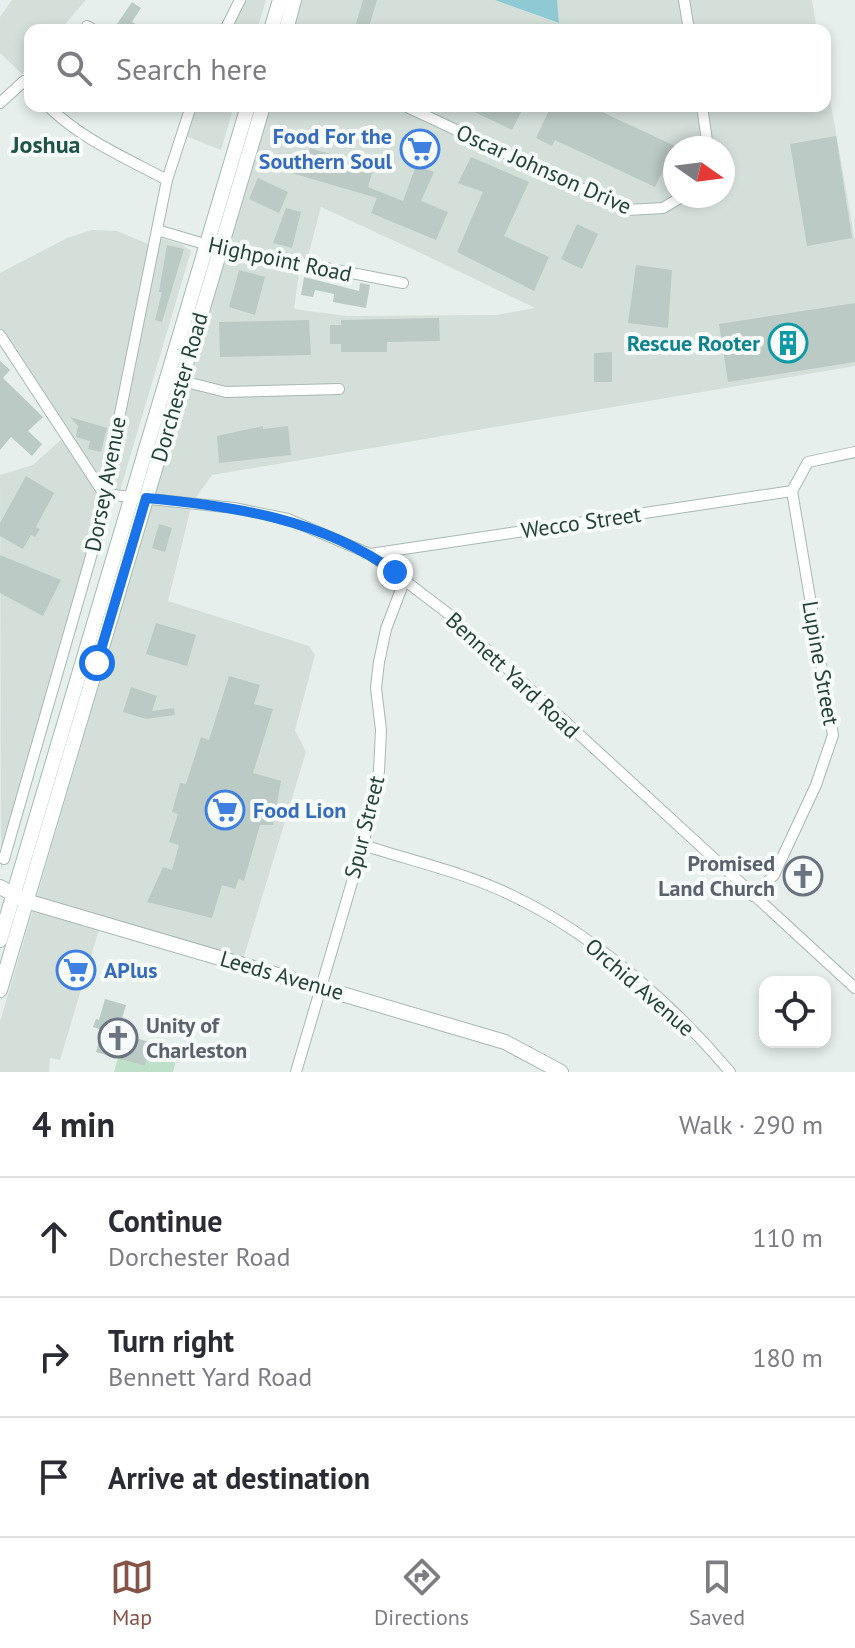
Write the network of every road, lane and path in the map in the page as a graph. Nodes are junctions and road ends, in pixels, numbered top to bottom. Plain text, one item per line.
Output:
1 (240, 0) edge
2 (280, 0) edge
3 (294, 0) edge
4 (684, 0) edge
5 (228, 24) edge
6 (273, 24) edge
7 (288, 24) edge
8 (688, 24) edge
9 (24, 86) edge
10 (0, 103) edge
11 (54, 112) edge
12 (189, 112) edge
13 (247, 112) edge
14 (261, 112) edge
15 (418, 112) edge
16 (703, 112) edge
17 (706, 136) edge
18 (167, 180) junction
19 (663, 208) edge
20 (157, 230) junction
21 (214, 246) junction
22 (403, 283) dead end
23 (0, 335) edge
24 (175, 380) junction
25 (339, 389) dead end
26 (855, 452) edge
27 (792, 491) junction
28 (104, 494) junction
29 (140, 496) junction
30 (370, 554) junction
31 (405, 579) junction
32 (363, 845) junction
33 (4, 859) dead end
34 (13, 894) edge
35 (753, 896) junction
36 (0, 940) edge
37 (319, 986) junction
38 (855, 988) edge
39 (0, 990) edge
40 (296, 1072) edge
41 (561, 1072) edge
42 (730, 1072) edge

1 - 5 street
2 - 6 main road
3 - 7 main road
4 - 8 street
9 - 10 street
11 - 18 street
12 - 18 street, Dorsey Avenue
13 - 21 main road, Dorchester Road
14 - 21 main road, Dorchester Road
15 - 19 street, Oscar Johnson Drive
16 - 17 street
18 - 20 street, Dorsey Avenue
20 - 21 street, Highpoint Road
20 - 28 street, Dorsey Avenue
21 - 22 street, Highpoint Road
21 - 24 main road, Dorchester Road
23 - 28 street
24 - 25 street
24 - 29 main road, Dorchester Road
26 - 27 street
27 - 30 street, Wecco Street
27 - 35 street, Lupine Street
28 - 29 street, Bennett Yard Road
28 - 33 street, Dorsey Avenue
29 - 30 street, Bennett Yard Road
29 - 34 main road, Dorchester Road
30 - 31 street, Bennett Yard Road
31 - 32 street, Spur Street
31 - 35 street, Bennett Yard Road
32 - 37 street, Spur Street
32 - 42 street, Orchid Avenue
34 - 36 main road, Dorchester Road
34 - 37 main road, Leeds Avenue
34 - 39 main road, Dorchester Road
35 - 38 street, Bennett Yard Road
37 - 40 street, Spur Street
37 - 41 main road, Leeds Avenue

